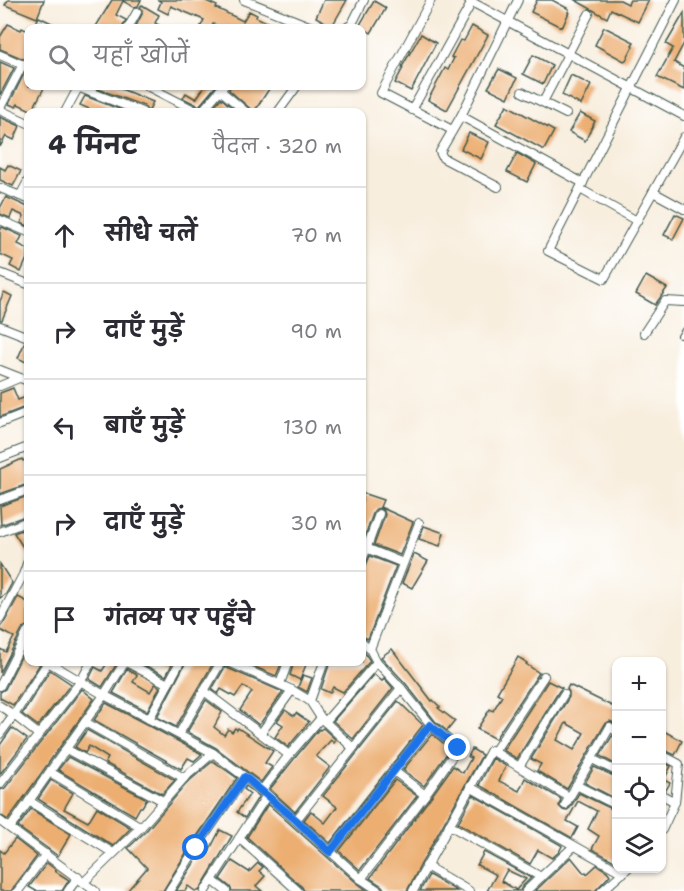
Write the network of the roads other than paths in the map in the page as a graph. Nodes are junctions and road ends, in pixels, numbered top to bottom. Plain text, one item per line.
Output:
1 (244, 0) edge
2 (364, 0) edge
3 (431, 0) edge
4 (519, 0) edge
5 (676, 0) edge
6 (470, 1) edge
7 (137, 12) dead end
8 (590, 14) dead end
9 (508, 21) junction
10 (130, 24) edge
11 (304, 24) edge
12 (352, 24) edge
13 (569, 54) junction
14 (0, 55) edge
15 (24, 65) edge
16 (24, 69) edge
17 (632, 87) junction
18 (76, 90) edge
19 (88, 90) edge
20 (162, 90) edge
21 (220, 90) edge
22 (224, 90) edge
23 (294, 90) edge
24 (522, 92) dead end
25 (543, 102) junction
26 (67, 108) edge
27 (132, 108) edge
28 (192, 108) edge
29 (205, 108) edge
30 (242, 108) edge
31 (281, 108) edge
32 (0, 109) edge
33 (412, 110) junction
34 (566, 114) dead end
35 (461, 116) junction
36 (684, 116) edge
37 (24, 121) edge
38 (452, 130) junction
39 (684, 137) edge
40 (582, 186) junction
41 (498, 187) dead end
42 (0, 188) edge
43 (653, 192) junction
44 (24, 198) edge
45 (684, 209) edge
46 (0, 220) edge
47 (637, 221) junction
48 (24, 230) edge
49 (0, 273) edge
50 (24, 282) edge
51 (684, 302) edge
52 (0, 326) edge
53 (684, 330) edge
54 (644, 333) dead end
55 (24, 335) edge
56 (680, 336) dead end
57 (0, 370) edge
58 (19, 378) junction
59 (24, 380) edge
60 (0, 386) edge
61 (24, 414) edge
62 (0, 423) edge
63 (24, 449) edge
64 (0, 458) edge
65 (24, 491) edge
66 (0, 500) edge
67 (379, 514) dead end
68 (24, 523) edge
69 (419, 523) dead end
70 (0, 532) edge
71 (366, 548) joint
72 (403, 563) junction
73 (24, 572) edge
74 (0, 618) edge
75 (24, 639) edge
76 (366, 646) edge
77 (370, 649) junction
78 (378, 662) junction
79 (45, 666) edge
80 (55, 666) edge
81 (89, 666) edge
82 (122, 666) edge
83 (133, 666) edge
84 (178, 666) edge
85 (219, 666) edge
86 (248, 666) edge
87 (287, 666) edge
88 (323, 666) edge
89 (544, 676) dead end
90 (81, 681) junction
91 (168, 684) junction
92 (280, 684) junction
93 (0, 686) edge
94 (400, 688) junction
95 (292, 690) junction
96 (204, 691) junction
97 (564, 694) dead end
98 (104, 695) junction
99 (310, 701) junction
100 (0, 706) edge
101 (14, 715) junction
102 (149, 719) junction
103 (323, 720) junction
104 (85, 722) junction
105 (430, 725) junction
106 (612, 728) edge
107 (261, 733) junction
108 (0, 734) edge
109 (38, 734) junction
110 (179, 734) junction
111 (353, 748) junction
112 (66, 749) junction
113 (494, 752) junction
114 (213, 753) junction
115 (289, 755) junction
116 (666, 757) edge
117 (592, 759) junction
118 (519, 767) junction
119 (612, 769) edge
120 (394, 771) junction
121 (50, 772) junction
122 (245, 777) junction
123 (184, 778) junction
124 (0, 784) edge
125 (576, 785) junction
126 (470, 787) junction
127 (264, 792) junction
128 (425, 795) junction
129 (569, 797) junction
130 (666, 797) edge
131 (29, 801) junction
132 (163, 801) junction
133 (675, 802) junction
134 (612, 804) edge
135 (565, 805) dead end
136 (0, 820) edge
137 (296, 820) junction
138 (666, 821) edge
139 (449, 825) junction
140 (141, 827) junction
141 (10, 828) junction
142 (239, 838) junction
143 (574, 846) junction
144 (330, 852) junction
145 (113, 853) junction
146 (46, 854) junction
147 (612, 865) edge
148 (426, 866) junction
149 (623, 873) edge
150 (542, 877) junction
151 (362, 879) junction
152 (81, 880) junction
153 (212, 880) junction
154 (367, 888) edge
155 (18, 891) edge
156 (68, 891) edge
157 (95, 891) edge
158 (169, 891) edge
159 (205, 891) edge
160 (226, 891) edge
161 (298, 891) edge
162 (379, 891) edge
163 (413, 891) edge
164 (469, 891) edge
165 (526, 891) edge
166 (602, 891) edge

1 - 11 street
2 - 12 street
3 - 33 street
4 - 9 street
5 - 17 street
6 - 9 street
6 - 33 street
7 - 10 street
8 - 13 street
9 - 13 street
9 - 35 street
13 - 17 street
13 - 25 street
14 - 15 street
16 - 32 street
17 - 36 street
17 - 40 street
18 - 26 street
19 - 27 street
20 - 28 street
21 - 29 street
22 - 30 street
23 - 31 street
24 - 25 street
25 - 34 street
32 - 37 street
33 - 38 street
35 - 38 street
35 - 40 street
38 - 41 street
39 - 43 street
40 - 47 street
40 - 47 street
42 - 44 street
43 - 45 street
43 - 47 street
46 - 48 street
49 - 50 street
51 - 54 street
52 - 55 street
53 - 56 lane
57 - 58 street
58 - 59 street
58 - 60 street
61 - 62 street
63 - 64 street
65 - 66 street
67 - 71 street
68 - 70 street
69 - 72 street
71 - 72 street
72 - 77 street
73 - 74 street
75 - 93 street
76 - 77 street
77 - 78 street
78 - 94 street
78 - 103 street
79 - 101 street
80 - 90 street
81 - 90 street
82 - 98 street
83 - 91 street
84 - 91 street
85 - 96 street
86 - 92 street
87 - 92 street
88 - 99 street
89 - 113 street
90 - 98 street
90 - 109 street
91 - 102 street
92 - 95 street
94 - 105 street
94 - 111 street
95 - 99 street
95 - 107 street
96 - 107 street
96 - 110 street
97 - 118 street
98 - 102 street
98 - 104 street
99 - 103 street
100 - 101 street
101 - 108 street
101 - 109 street
102 - 110 street
103 - 111 street
103 - 115 street
104 - 112 street
104 - 123 street
105 - 120 street
105 - 128 street
106 - 117 street
107 - 115 street
109 - 124 street
110 - 114 street
111 - 137 street
112 - 121 street
112 - 132 street
113 - 118 street
113 - 126 street
114 - 122 street
114 - 123 street
115 - 127 street
116 - 133 street
117 - 119 street
117 - 125 street
118 - 129 street
120 - 128 street
120 - 144 street
121 - 131 street
121 - 140 street
122 - 127 street
122 - 158 street
123 - 132 street
125 - 129 street
125 - 134 street
126 - 139 street
126 - 143 street
127 - 137 street
127 - 142 street
128 - 151 street
129 - 135 street
130 - 133 street
131 - 141 street
131 - 145 street
132 - 140 street
133 - 138 street
136 - 141 street
137 - 144 street
139 - 148 street
139 - 150 street
140 - 145 street
141 - 146 street
142 - 153 street
142 - 161 street
143 - 147 street
143 - 150 street
144 - 151 street
145 - 152 street
146 - 152 street
146 - 155 street
148 - 163 street
148 - 164 street
149 - 166 street
150 - 165 street
151 - 154 street
152 - 156 street
152 - 157 street
153 - 159 street
153 - 160 street
154 - 162 street

